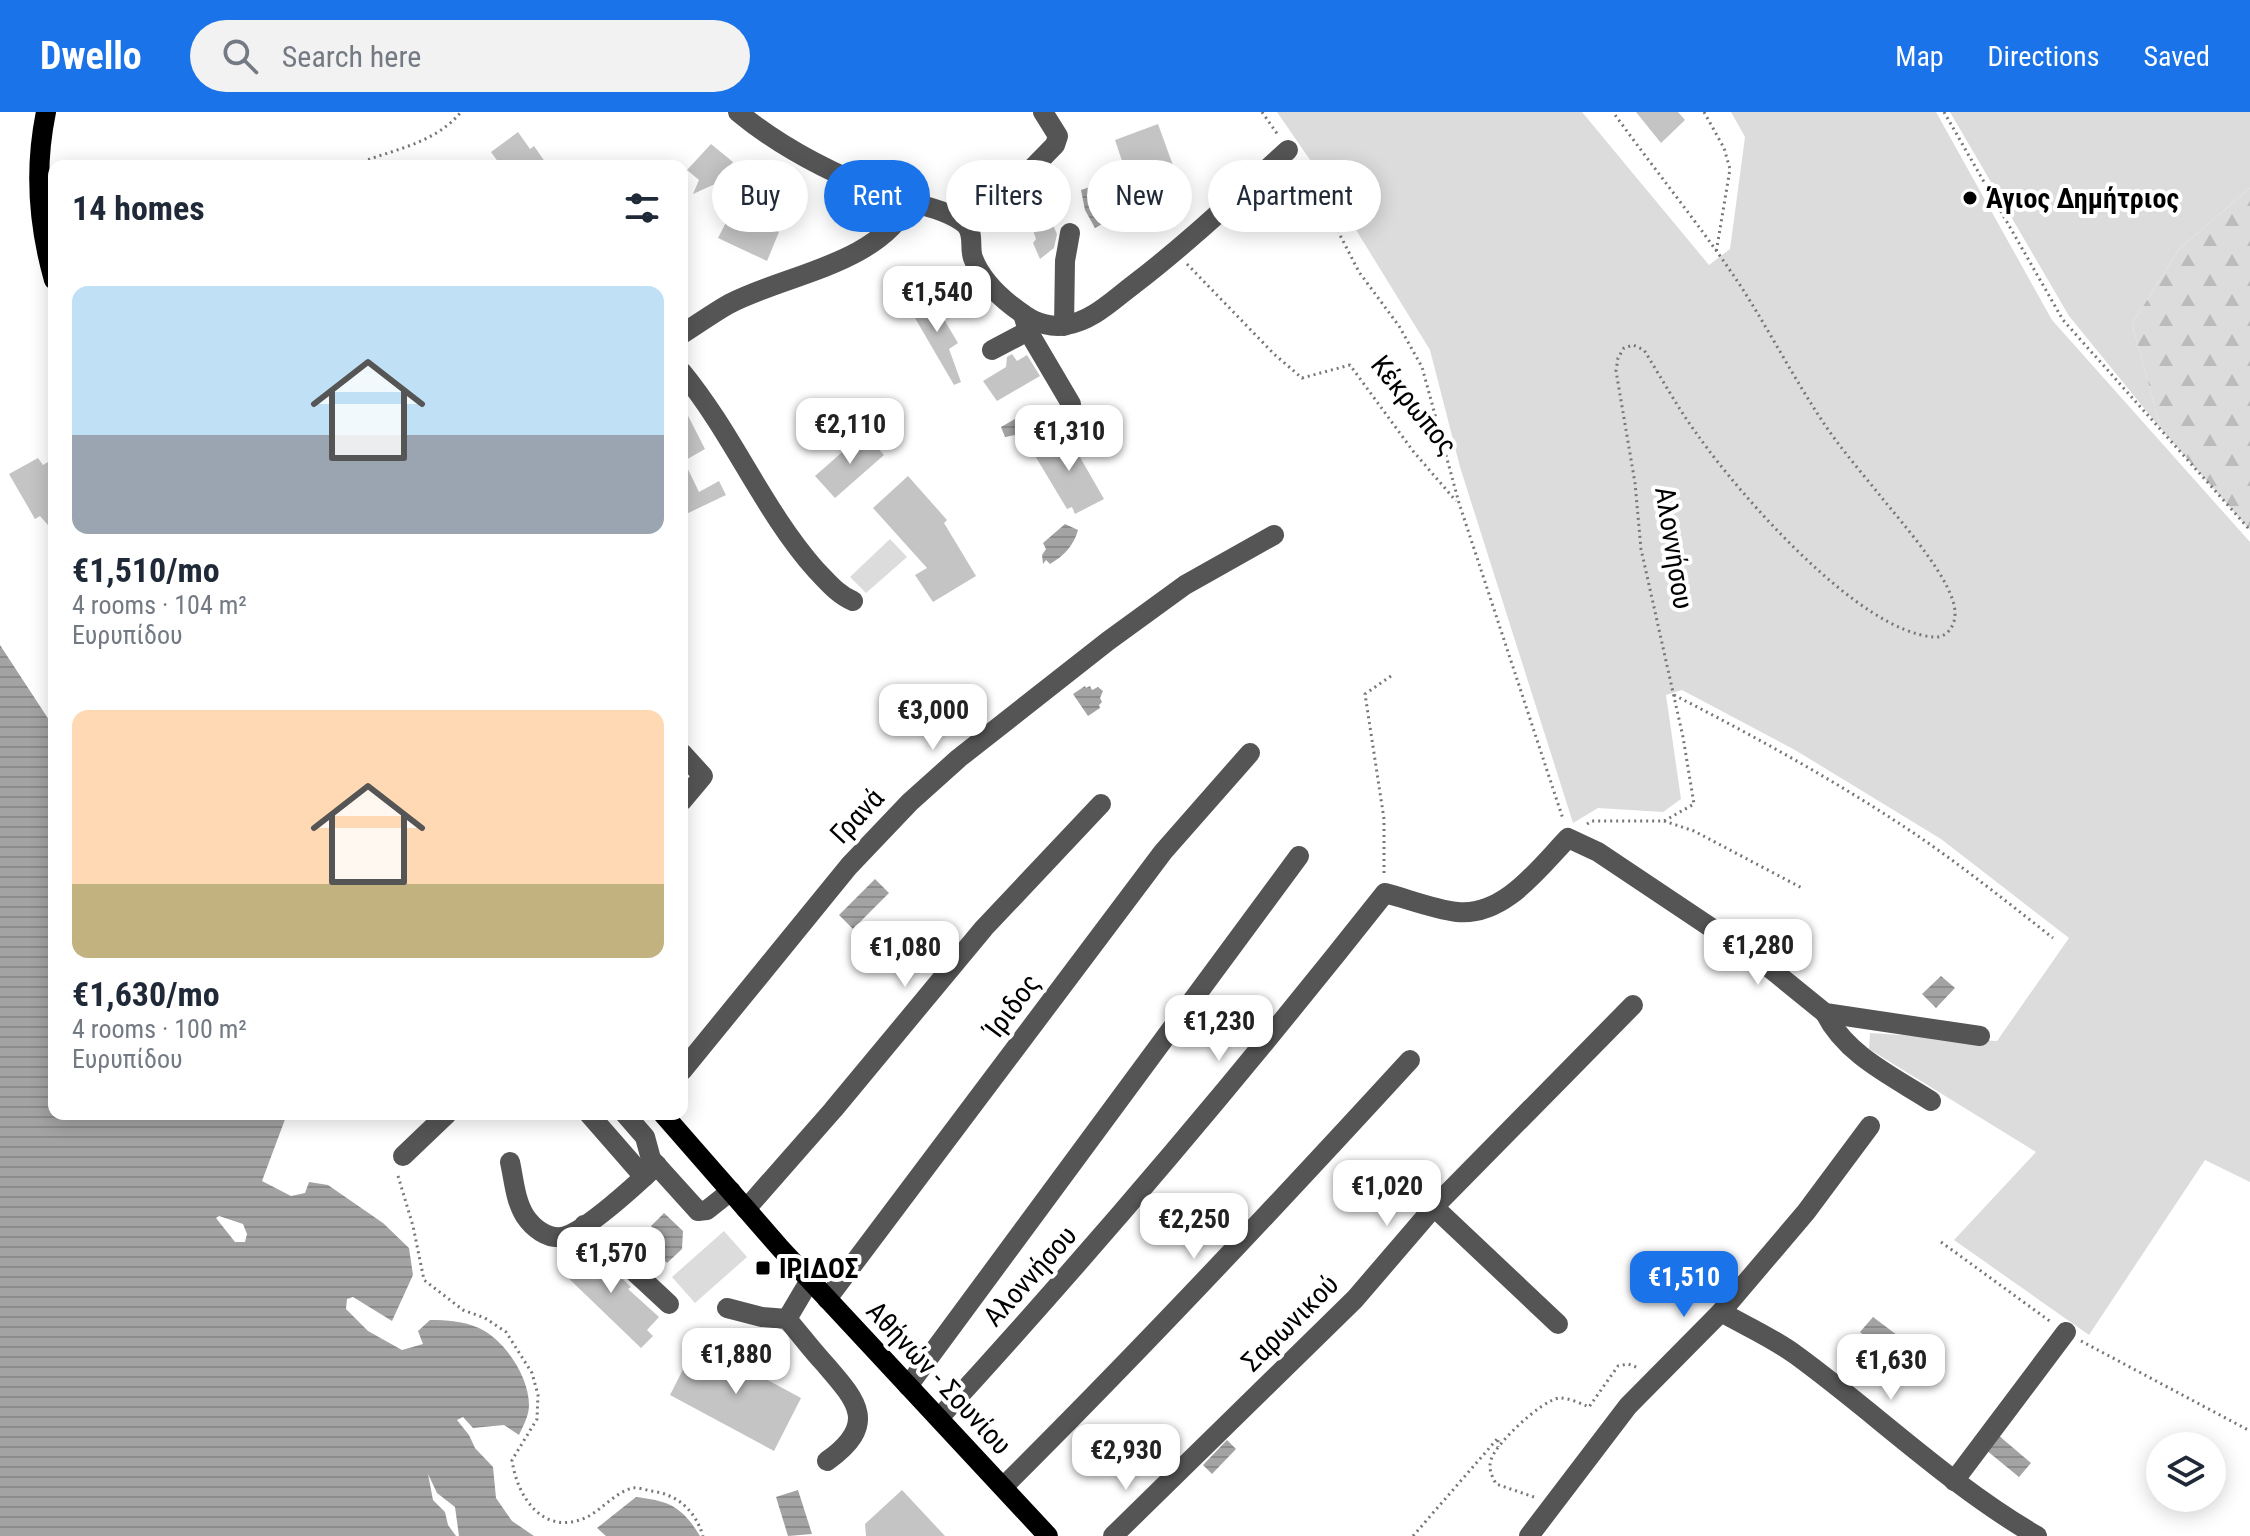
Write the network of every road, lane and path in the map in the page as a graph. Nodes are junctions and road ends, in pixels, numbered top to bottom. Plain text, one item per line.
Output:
1 (46, 112) edge
2 (461, 112) edge
3 (738, 112) edge
4 (1043, 112) edge
5 (1262, 112) edge
6 (1613, 112) edge
7 (1704, 112) edge
8 (1944, 112) edge
9 (1288, 150) junction
10 (367, 160) edge
11 (1040, 160) edge
12 (824, 166) edge
13 (887, 232) edge
14 (970, 232) edge
15 (1070, 233) dead end
16 (1176, 252) junction
17 (1716, 253) junction
18 (48, 254) edge
19 (1026, 322) junction
20 (1064, 326) junction
21 (688, 330) edge
22 (992, 350) dead end
23 (688, 381) edge
24 (1071, 404) dead end
25 (1459, 503) junction
26 (2250, 530) edge
27 (1274, 535) dead end
28 (853, 601) dead end
29 (1391, 676) dead end
30 (1674, 695) junction
31 (1250, 753) dead end
32 (688, 760) edge
33 (688, 794) edge
34 (1101, 804) dead end
35 (1664, 821) junction
36 (1568, 838) junction
37 (1299, 856) dead end
38 (1802, 888) dead end
39 (1385, 893) junction
40 (2053, 938) dead end
41 (1633, 1005) dead end
42 (1825, 1013) junction
43 (1980, 1036) dead end
44 (1410, 1060) dead end
45 (688, 1064) edge
46 (1931, 1101) dead end
47 (441, 1120) edge
48 (595, 1120) edge
49 (630, 1120) edge
50 (668, 1120) edge
51 (1870, 1126) dead end
52 (403, 1156) joint
53 (510, 1162) dead end
54 (650, 1171) junction
55 (731, 1191) junction
56 (1434, 1207) junction
57 (746, 1209) junction
58 (584, 1225) junction
59 (1941, 1242) dead end
60 (810, 1280) junction
61 (827, 1299) junction
62 (669, 1304) dead end
63 (727, 1308) dead end
64 (1721, 1312) junction
65 (787, 1319) junction
66 (1558, 1324) dead end
67 (2066, 1332) junction
68 (1656, 1378) junction
69 (908, 1386) junction
70 (939, 1418) junction
71 (2250, 1431) edge
72 (1498, 1447) junction
73 (827, 1461) dead end
74 (1954, 1481) junction
75 (1003, 1487) junction
76 (1552, 1507) junction
77 (703, 1536) edge
78 (1048, 1536) edge
79 (1113, 1536) edge
80 (1413, 1536) edge
81 (1529, 1536) edge
82 (2037, 1536) edge

1 - 18 main road
2 - 10 path
3 - 12 street
4 - 11 street
5 - 9 path
6 - 17 path, Αλοννήσου
7 - 17 path
8 - 26 path
9 - 16 street
9 - 25 path
13 - 21 street
14 - 19 street
15 - 20 street
16 - 20 street
16 - 25 path, Κέκρωπος
17 - 30 path, Αλοννήσου
19 - 20 street
19 - 22 street
19 - 24 street
23 - 28 street
25 - 36 path
27 - 45 street, Γρανά
29 - 39 path
30 - 35 path, Αλοννήσου
30 - 40 path
31 - 61 street, Ίριδος
32 - 33 street
34 - 57 street
35 - 36 path
35 - 38 path
36 - 39 street
36 - 42 street
37 - 69 street, Αλοννήσου
39 - 70 street, Αλοννήσου
41 - 56 street, Σαρωνικού
42 - 43 street
42 - 46 street
44 - 75 street
47 - 52 street
48 - 54 street
49 - 54 street
50 - 55 main road, Αθήνών - Σουνίου
51 - 64 street
52 - 77 path
53 - 58 street
54 - 55 street
54 - 58 street
55 - 57 main road, Αθήνών - Σουνίου
56 - 66 street
56 - 79 street, Σαρωνικού
57 - 60 main road, Αθήνών - Σουνίου
58 - 62 street
59 - 67 path
60 - 61 main road, Αθήνών - Σουνίου
60 - 65 street
61 - 69 main road, Αθήνών - Σουνίου
63 - 65 street
64 - 68 street
64 - 74 street
65 - 73 street
67 - 71 path
67 - 74 street
68 - 72 path
68 - 76 street
69 - 70 main road, Αθήνών - Σουνίου
70 - 75 main road, Αθήνών - Σουνίου
72 - 76 path
72 - 80 path
74 - 82 street
75 - 78 main road, Αθήνών - Σουνίου
76 - 81 street

